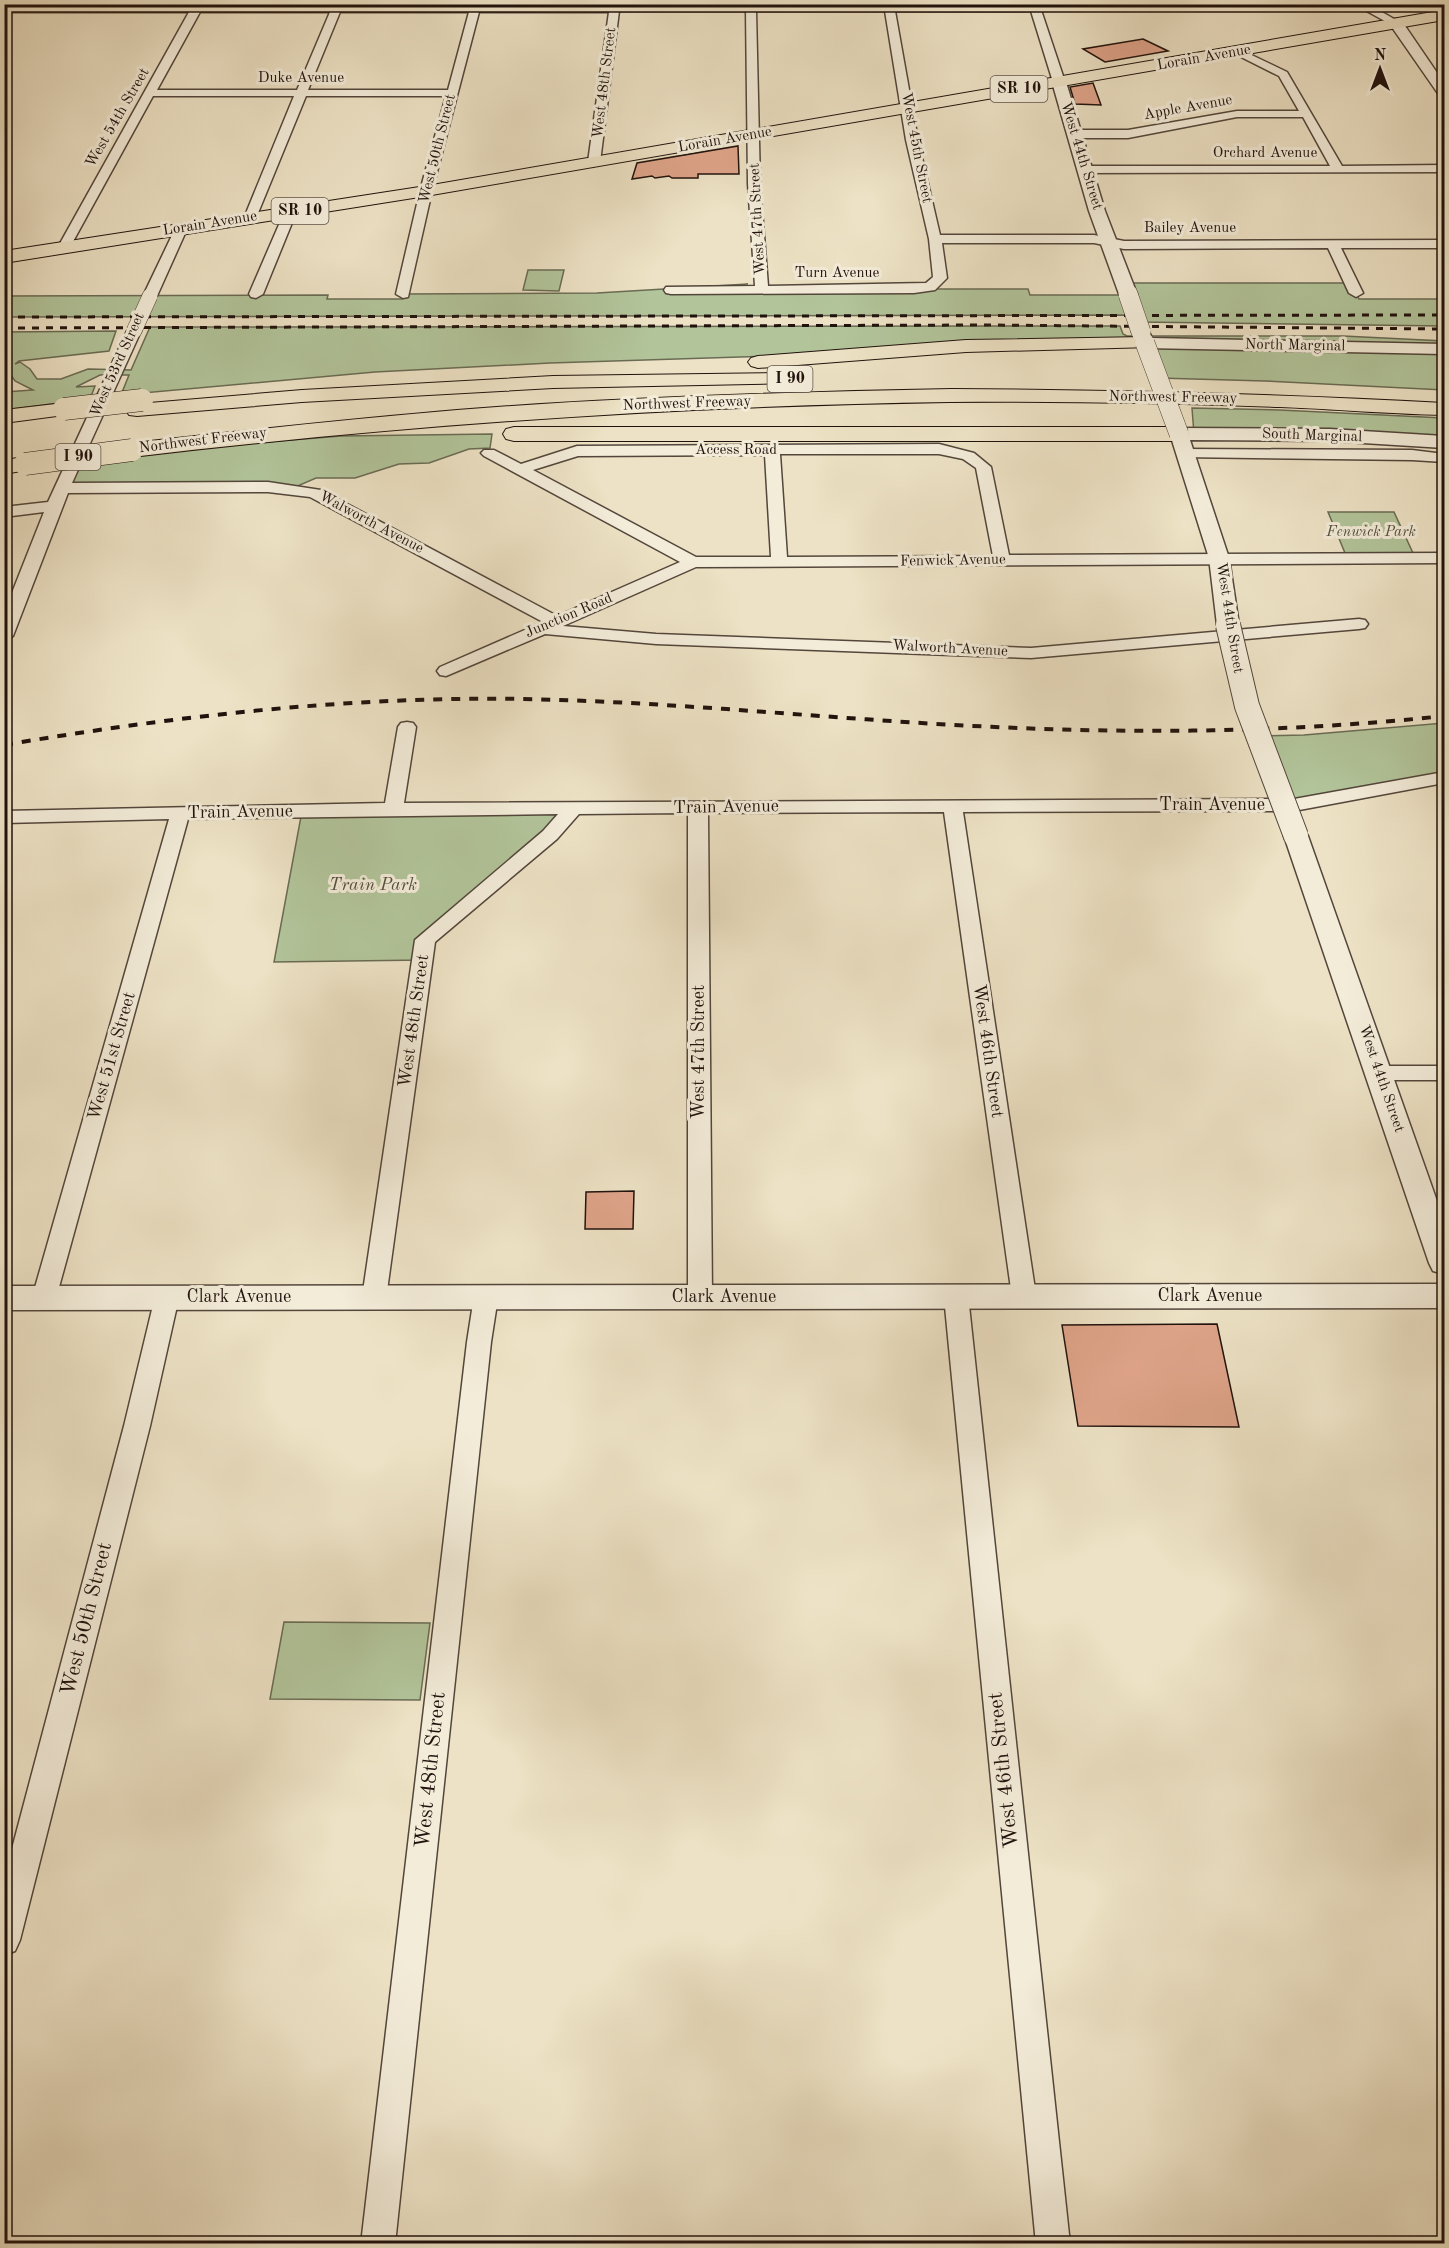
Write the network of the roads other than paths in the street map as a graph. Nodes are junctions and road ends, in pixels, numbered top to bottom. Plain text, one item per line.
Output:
1 (1066, 4) edge
2 (1359, 4) edge
3 (198, 6) edge
4 (337, 6) edge
5 (476, 6) edge
6 (615, 6) edge
7 (890, 6) edge
8 (1034, 6) edge
9 (20, 7) edge
10 (751, 7) edge
11 (4, 9) edge
12 (1444, 15) edge
13 (10, 20) dead end
14 (1396, 24) junction
15 (1239, 52) junction
16 (1059, 82) junction
17 (1444, 92) edge
18 (149, 93) junction
19 (301, 93) junction
20 (452, 93) junction
21 (908, 108) junction
22 (1307, 114) junction
23 (1074, 134) junction
24 (755, 135) junction
25 (594, 162) junction
26 (1444, 169) edge
27 (1085, 170) junction
28 (1340, 170) junction
29 (426, 191) junction
30 (290, 213) junction
31 (250, 218) junction
32 (181, 229) junction
33 (935, 239) junction
34 (1110, 242) junction
35 (1333, 244) junction
36 (1444, 244) edge
37 (64, 247) junction
38 (4, 257) edge
39 (930, 287) joint
40 (671, 290) dead end
41 (762, 290) junction
42 (1356, 293) dead end
43 (256, 294) dead end
44 (403, 294) dead end
45 (1143, 338) junction
46 (1444, 349) edge
47 (1444, 390) edge
48 (140, 405) junction
49 (1444, 409) edge
50 (61, 414) junction
51 (4, 417) edge
52 (4, 426) edge
53 (1444, 442) edge
54 (1182, 444) junction
55 (138, 449) junction
56 (772, 450) junction
57 (489, 453) dead end
58 (1444, 458) edge
59 (15, 466) edge
60 (521, 469) junction
61 (62, 488) junction
62 (54, 506) junction
63 (4, 512) edge
64 (1219, 558) junction
65 (1444, 558) edge
66 (1002, 561) junction
67 (693, 562) junction
68 (779, 562) junction
69 (1359, 624) dead end
70 (548, 625) junction
71 (4, 636) edge
72 (446, 671) dead end
73 (407, 727) dead end
74 (1444, 778) edge
75 (953, 806) junction
76 (698, 808) junction
77 (393, 809) junction
78 (573, 809) junction
79 (180, 813) junction
80 (4, 817) edge
81 (1379, 1073) junction
82 (1444, 1073) edge
83 (1444, 1263) edge
84 (957, 1296) junction
85 (1024, 1296) junction
86 (1444, 1296) edge
87 (167, 1297) junction
88 (486, 1297) junction
89 (700, 1297) junction
90 (4, 1298) edge
91 (44, 1298) junction
92 (374, 1298) junction
93 (4, 1940) edge
94 (378, 2244) edge
95 (1053, 2244) edge

1 - 8 street
2 - 14 street
3 - 4 street
3 - 9 street
3 - 18 street, West 54th Street
4 - 5 street
4 - 19 street
5 - 6 street
5 - 20 street, West 50th Street
6 - 10 street
6 - 25 street, West 48th Street
7 - 8 street
7 - 10 street
7 - 21 street, West 45th Street
8 - 16 street, West 44th Street
9 - 11 street
9 - 13 street
10 - 24 street, West 47th Street
12 - 14 main road, Lorain Avenue / SR 10
14 - 15 main road, Lorain Avenue / SR 10
14 - 17 street
15 - 16 main road, Lorain Avenue / SR 10
15 - 22 street
16 - 21 main road, Lorain Avenue / SR 10
16 - 23 street, West 44th Street
18 - 19 street, Duke Avenue
18 - 37 street, West 54th Street
19 - 20 street, Duke Avenue
19 - 31 street
20 - 29 street, West 50th Street
21 - 24 main road, Lorain Avenue / SR 10
21 - 33 street, West 45th Street
22 - 23 street, Apple Avenue
22 - 28 street
23 - 27 street, West 44th Street
24 - 25 main road, Lorain Avenue / SR 10
24 - 41 street, West 47th Street
25 - 29 main road, Lorain Avenue / SR 10
26 - 28 street, Orchard Avenue
27 - 28 street, Orchard Avenue
27 - 34 street, West 44th Street
29 - 30 main road, Lorain Avenue / SR 10
29 - 44 street, West 50th Street
30 - 31 main road, Lorain Avenue / SR 10
30 - 43 street
31 - 32 main road, Lorain Avenue / SR 10
32 - 37 main road, Lorain Avenue / SR 10
32 - 61 street, West 53rd Street, bridge
33 - 34 street, Bailey Avenue
33 - 39 street, West 45th Street
34 - 35 street, Bailey Avenue
34 - 45 street, West 44th Street, bridge
35 - 36 street, Bailey Avenue
35 - 42 street
37 - 38 main road, Lorain Avenue / SR 10
39 - 41 street, Turn Avenue
40 - 41 street, Turn Avenue
45 - 46 street, North Marginal
45 - 48 main road
45 - 54 street, West 44th Street, bridge
47 - 48 main road, Northwest Freeway / I 90
48 - 50 main road, Northwest Freeway / I 90
49 - 55 main road, Northwest Freeway / I 90
50 - 51 main road
50 - 52 main road, Northwest Freeway / I 90
53 - 54 street, South Marginal
54 - 55 main road
54 - 58 street
54 - 64 street, West 44th Street
55 - 59 main road, Northwest Freeway / I 90, bridge
56 - 60 street, Access Road
56 - 66 street, Access Road
56 - 68 street
57 - 60 street, Fenwick Avenue
60 - 67 street, Fenwick Avenue
61 - 62 street, West 53rd Street
61 - 70 street, Walworth Avenue
62 - 63 street
62 - 71 street, West 53rd Street
64 - 65 street, Fenwick Avenue
64 - 66 street, Fenwick Avenue
64 - 81 street, West 44th Street, bridge
66 - 68 street, Fenwick Avenue
67 - 68 street, Fenwick Avenue
67 - 70 street, Junction Road
69 - 70 street, Walworth Avenue
70 - 72 street, Junction Road
73 - 77 street
74 - 75 street, Train Avenue
75 - 76 street, Train Avenue
75 - 85 street, West 46th Street
76 - 78 street, Train Avenue
76 - 89 street, West 47th Street
77 - 78 street, Train Avenue
77 - 79 street, Train Avenue
78 - 92 street, West 48th Street
79 - 80 street, Train Avenue
79 - 91 street, West 51st Street
81 - 82 street
81 - 83 street, West 44th Street
84 - 85 street, Clark Avenue
84 - 89 street, Clark Avenue
84 - 95 street, West 46th Street
85 - 86 street, Clark Avenue
87 - 91 street, Clark Avenue
87 - 92 street, Clark Avenue
87 - 93 street, West 50th Street
88 - 89 street, Clark Avenue
88 - 92 street, Clark Avenue
88 - 94 street, West 48th Street
90 - 91 street, Clark Avenue

